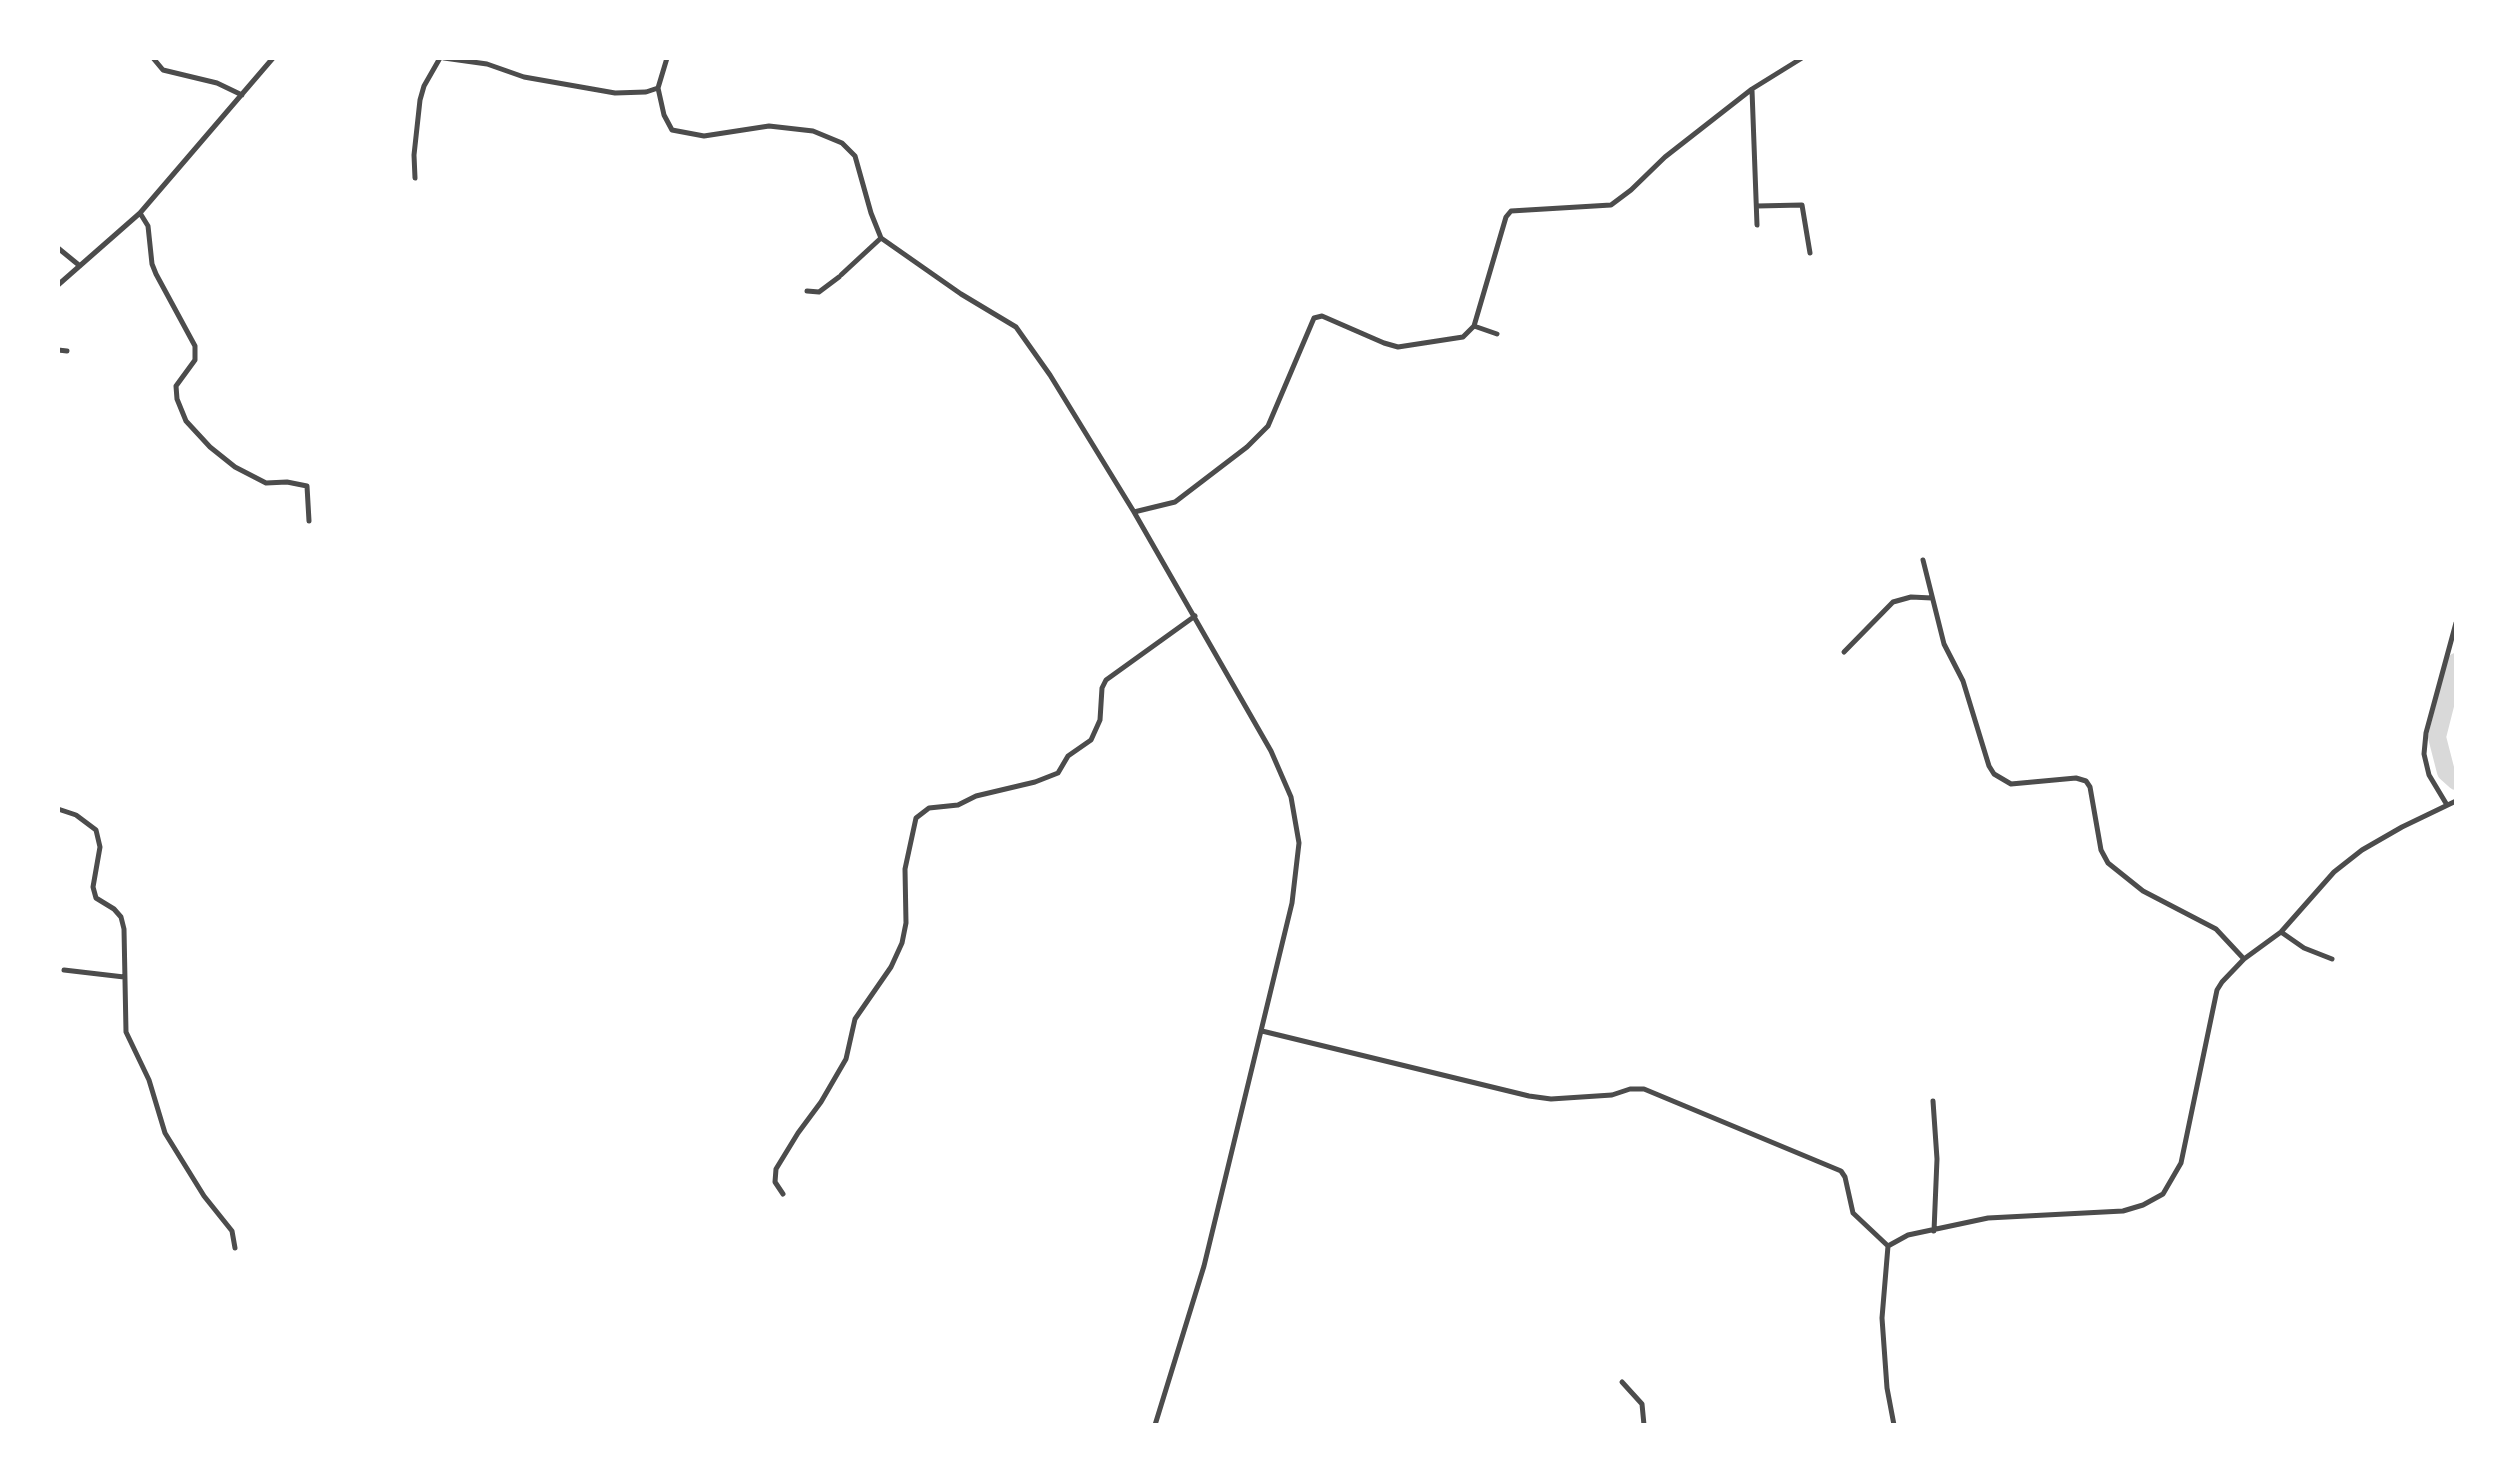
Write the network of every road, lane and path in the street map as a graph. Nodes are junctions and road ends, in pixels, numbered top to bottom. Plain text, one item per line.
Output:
1 (153, 58) edge
2 (273, 58) edge
3 (442, 58) edge
4 (667, 58) edge
5 (1802, 58) edge
6 (658, 88) junction
7 (1752, 89) junction
8 (242, 96) junction
9 (415, 178) dead end
10 (1757, 206) junction
11 (140, 213) junction
12 (1757, 225) dead end
13 (881, 238) junction
14 (58, 248) edge
15 (1810, 253) dead end
16 (80, 266) junction
17 (58, 285) edge
18 (807, 291) dead end
19 (1474, 326) junction
20 (1497, 334) dead end
21 (58, 350) edge
22 (67, 351) dead end
23 (1134, 512) junction
24 (309, 521) dead end
25 (1923, 560) dead end
26 (1932, 598) junction
27 (1195, 616) junction
28 (2456, 623) edge
29 (1844, 652) dead end
30 (2455, 801) edge
31 (2447, 805) junction
32 (58, 809) edge
33 (2281, 932) junction
34 (2244, 959) junction
35 (2332, 959) dead end
36 (64, 970) dead end
37 (124, 977) junction
38 (1262, 1031) junction
39 (1933, 1101) dead end
40 (783, 1194) dead end
41 (1934, 1231) junction
42 (1888, 1246) junction
43 (235, 1248) dead end
44 (1622, 1382) dead end
45 (1155, 1425) edge
46 (1644, 1425) edge
47 (1894, 1425) edge

1 - 8 street
2 - 8 street
3 - 6 street
3 - 9 street
4 - 6 street
5 - 7 street
6 - 13 street
7 - 10 street
7 - 19 street
8 - 11 street
10 - 12 street
10 - 15 street
11 - 16 street
11 - 24 street
13 - 18 street
13 - 23 street
14 - 16 street
16 - 17 street
19 - 20 street
19 - 23 street
21 - 22 street
23 - 27 street
25 - 26 street
26 - 29 street
26 - 34 street
27 - 38 street
27 - 40 street
28 - 31 street
30 - 31 street
31 - 33 street
32 - 37 street
33 - 34 street
33 - 35 street
34 - 41 street
36 - 37 street
37 - 43 street
38 - 42 street
38 - 45 street
39 - 41 street
41 - 42 street
42 - 47 street
44 - 46 street

